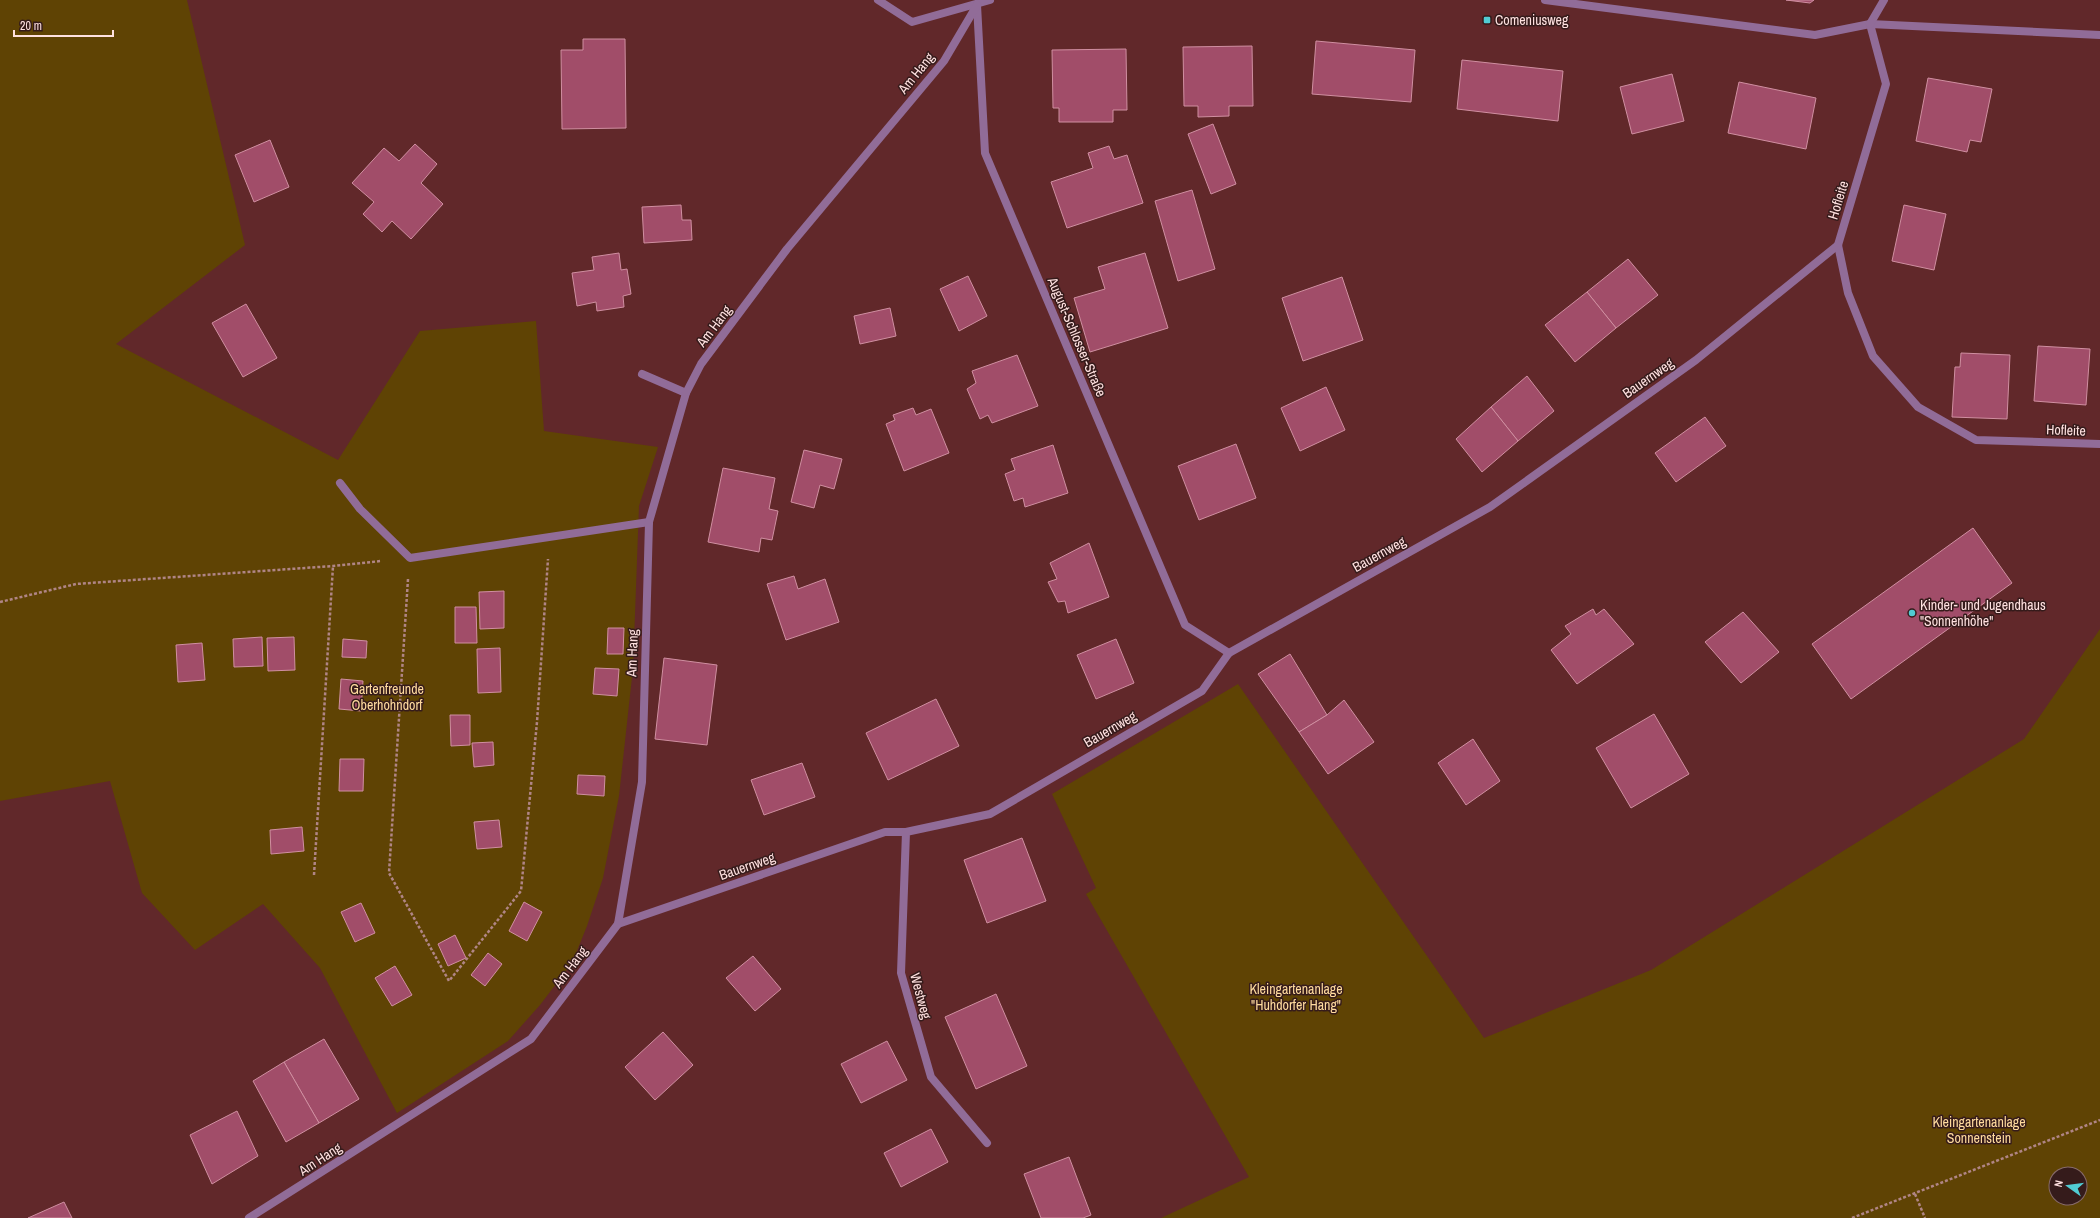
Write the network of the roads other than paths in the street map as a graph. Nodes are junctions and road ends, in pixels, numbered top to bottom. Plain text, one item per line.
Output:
1 (878, 0) edge
2 (990, 0) edge
3 (1546, 0) edge
4 (1884, 0) edge
5 (977, 2) edge
6 (1870, 24) junction
7 (2100, 35) edge
8 (1838, 244) junction
9 (642, 374) dead end
10 (686, 393) junction
11 (2100, 444) edge
12 (340, 483) dead end
13 (649, 522) junction
14 (1229, 653) junction
15 (906, 832) junction
16 (618, 924) junction
17 (987, 1143) dead end
18 (249, 1218) edge

1 - 5 street
2 - 5 street
3 - 6 street
4 - 6 street
5 - 10 street, Am Hang
5 - 14 street, August-Schlosser-Straße
6 - 7 street
6 - 8 street, Hofleite
8 - 11 street, Hofleite
8 - 14 street, Bauernweg
9 - 10 street
10 - 13 street, Am Hang
12 - 13 street
13 - 16 street, Am Hang
14 - 15 street, Bauernweg
15 - 16 street, Bauernweg
15 - 17 street, Westweg
16 - 18 street, Am Hang

